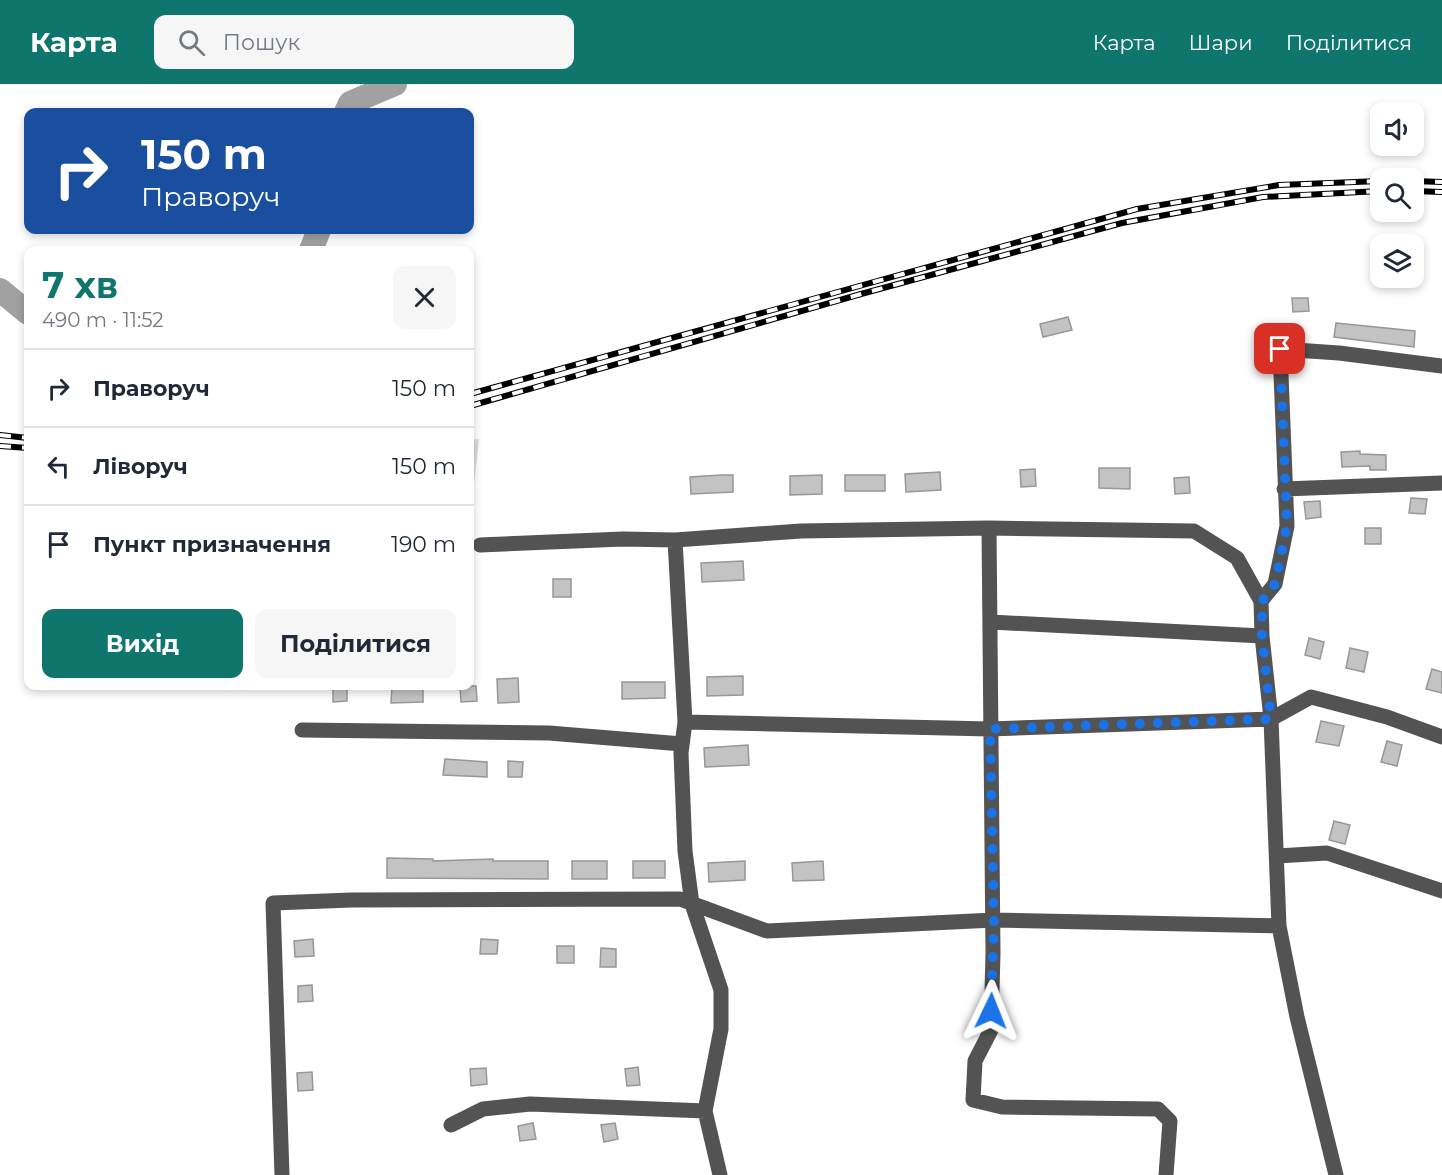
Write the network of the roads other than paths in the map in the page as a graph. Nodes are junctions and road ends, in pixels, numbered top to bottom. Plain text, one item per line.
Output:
1 (1442, 366) edge
2 (1442, 483) edge
3 (1284, 489) junction
4 (989, 528) junction
5 (675, 540) junction
6 (480, 545) dead end
7 (1262, 601) junction
8 (991, 622) junction
9 (1262, 636) junction
10 (1271, 719) junction
11 (685, 722) junction
12 (990, 729) junction
13 (302, 730) dead end
14 (1442, 737) edge
15 (682, 744) junction
16 (1277, 856) junction
17 (1442, 891) edge
18 (692, 904) junction
19 (994, 920) junction
20 (1279, 926) junction
21 (705, 1111) junction
22 (451, 1125) dead end
23 (282, 1175) edge
24 (720, 1175) edge
25 (1166, 1175) edge
26 (1336, 1175) edge

1 - 3 street
2 - 3 street
3 - 7 street
4 - 5 street
4 - 7 street
4 - 8 street
5 - 6 street
5 - 11 street
7 - 9 street
8 - 9 street
8 - 12 street
9 - 10 street
10 - 12 street
10 - 14 street
10 - 16 street
11 - 12 street
11 - 15 street
12 - 19 street
13 - 15 street
15 - 18 street
16 - 17 street
16 - 20 street
18 - 19 street
18 - 21 street
18 - 23 street
19 - 20 street
19 - 25 street
20 - 26 street
21 - 22 street
21 - 24 street

